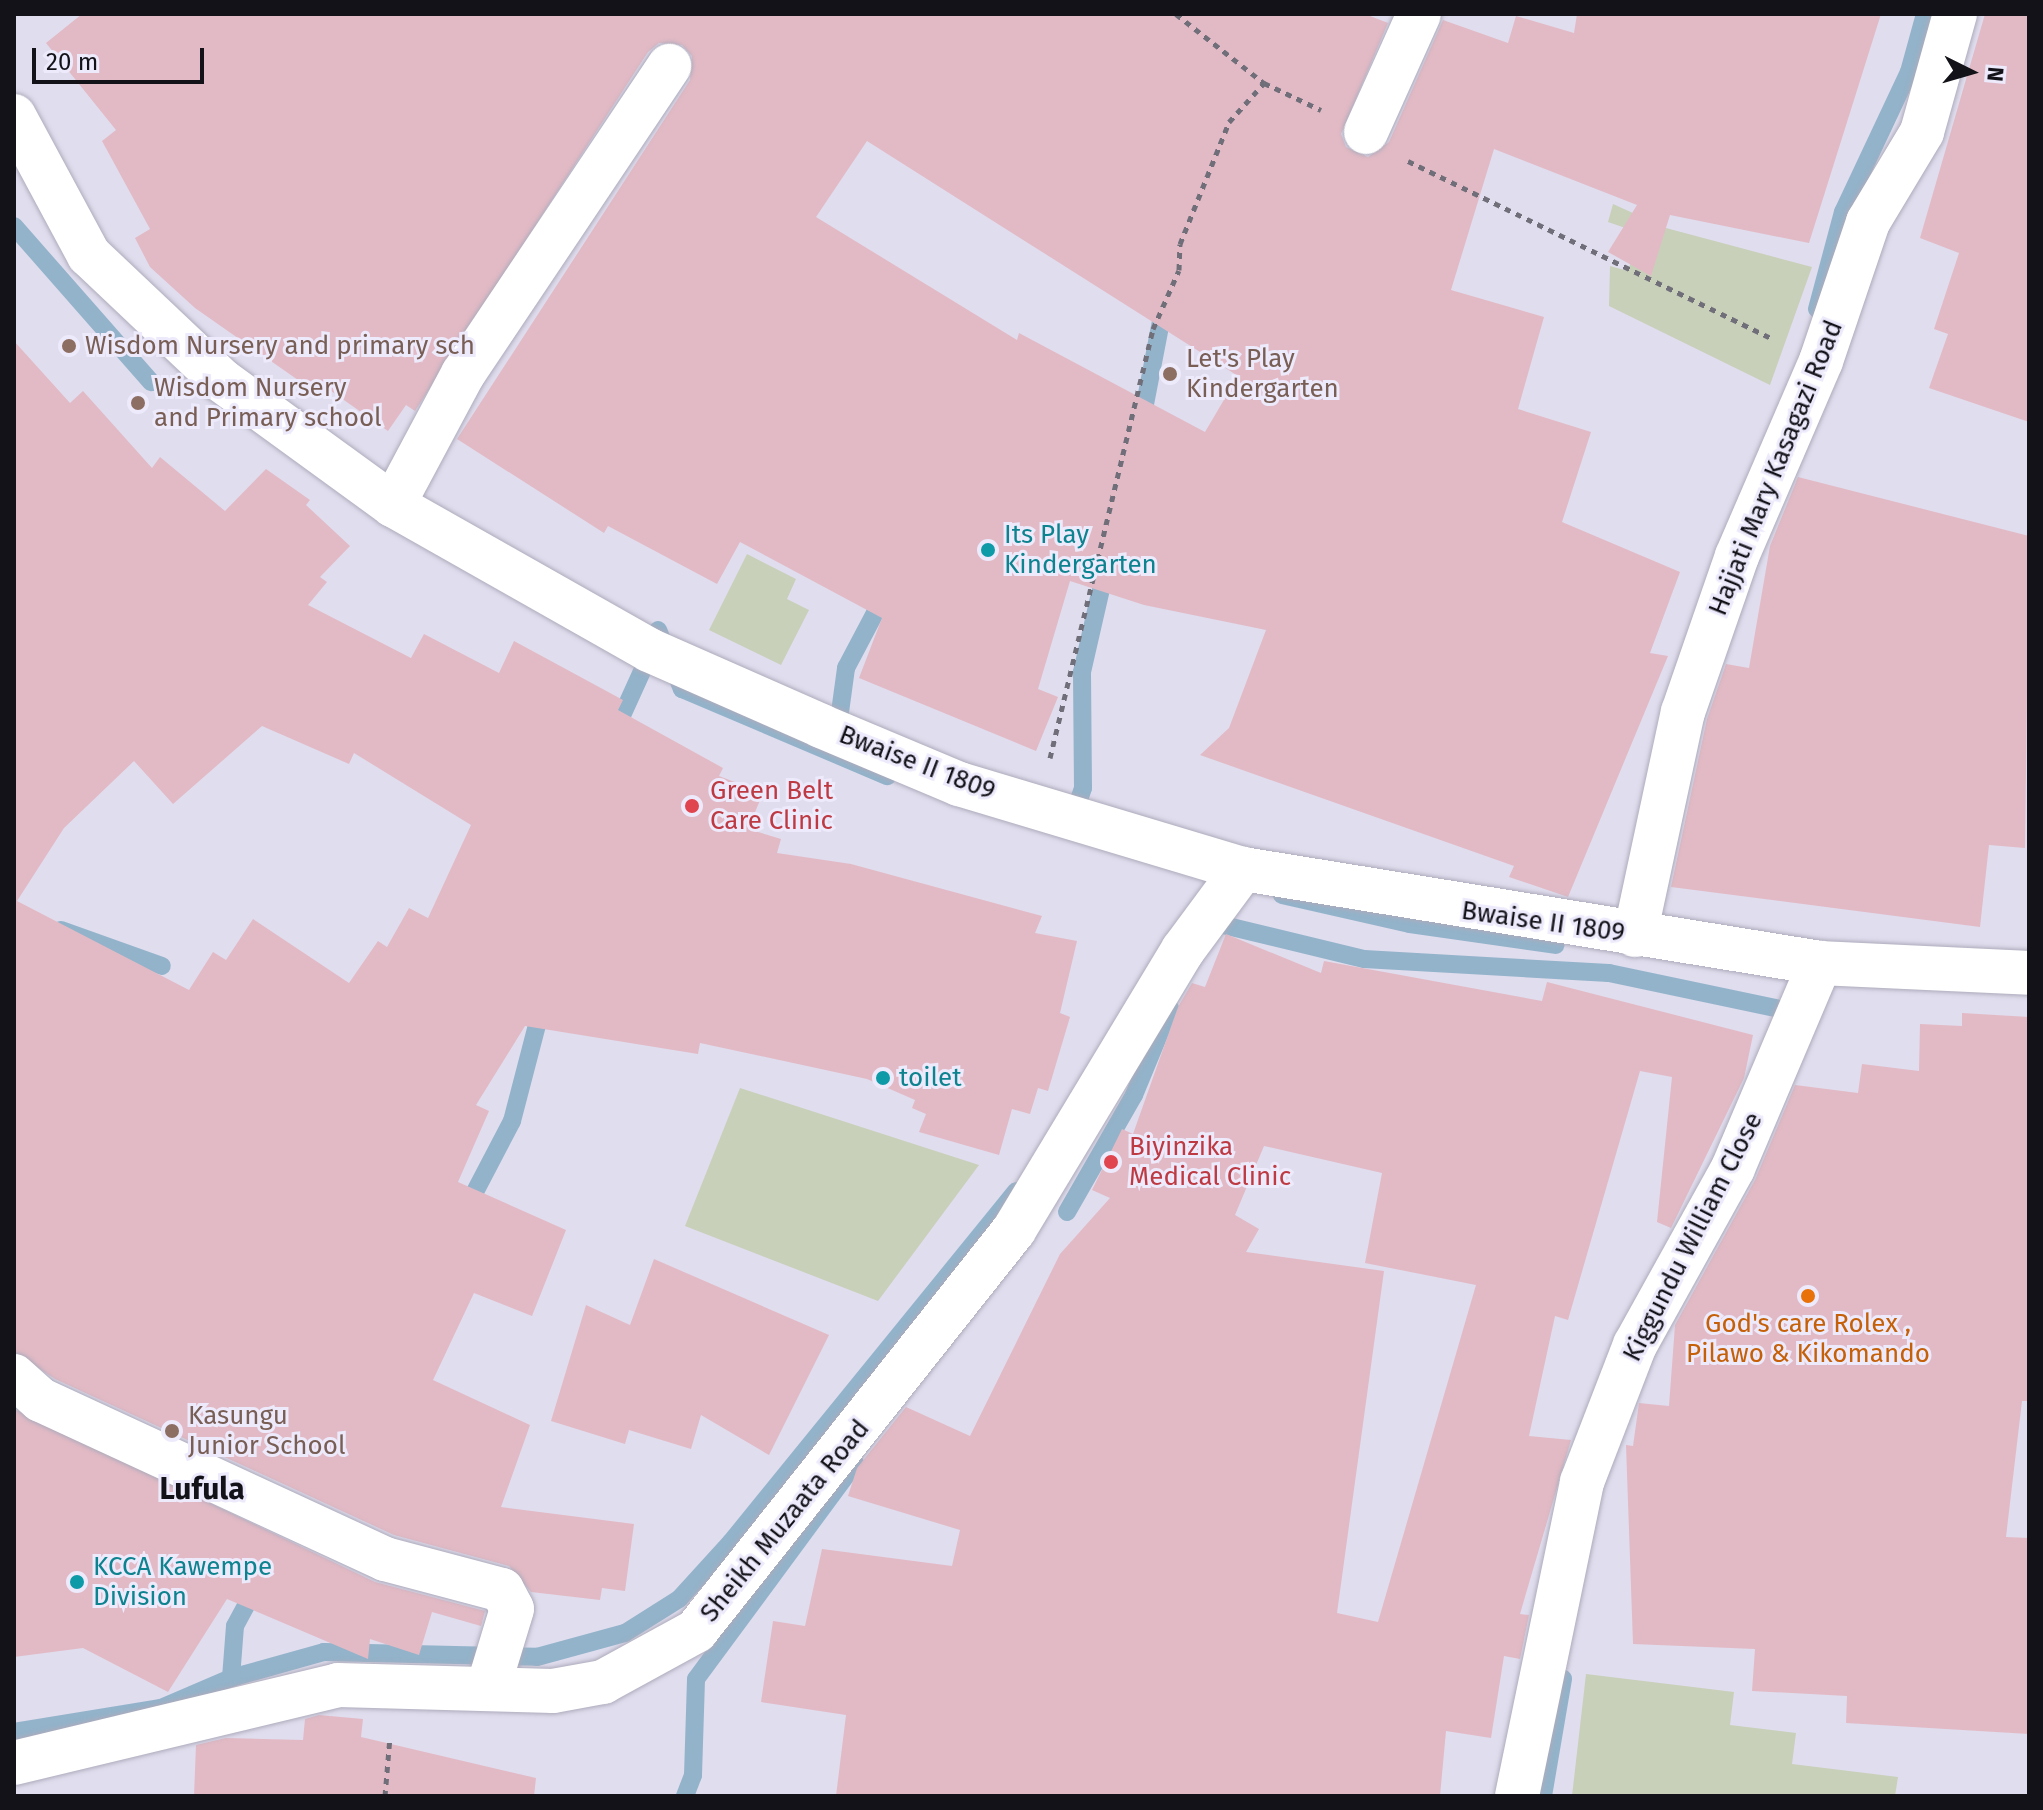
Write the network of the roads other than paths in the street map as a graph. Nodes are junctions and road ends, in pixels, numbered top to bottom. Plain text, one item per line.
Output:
1 (1419, 14) edge
2 (1955, 14) edge
3 (669, 66) dead end
4 (14, 116) edge
5 (1366, 132) road end
6 (393, 505) junction
7 (1243, 869) junction
8 (1635, 935) junction
9 (1820, 963) junction
10 (2029, 973) edge
11 (14, 1376) edge
12 (488, 1688) junction
13 (14, 1763) edge
14 (1517, 1796) edge

1 - 5 street
2 - 8 street, Hajjati Mary Kasagazi Road
3 - 6 street
4 - 6 street, Bwaise II 1809
6 - 7 street, Bwaise II 1809
7 - 8 street, Bwaise II 1809
7 - 12 street, Sheikh Muzaata Road
8 - 9 street, Bwaise II 1809
9 - 10 street, Bwaise II 1809
9 - 14 street, Kiggundu William Close
11 - 12 street
12 - 13 street, Sheikh Muzaata Road

